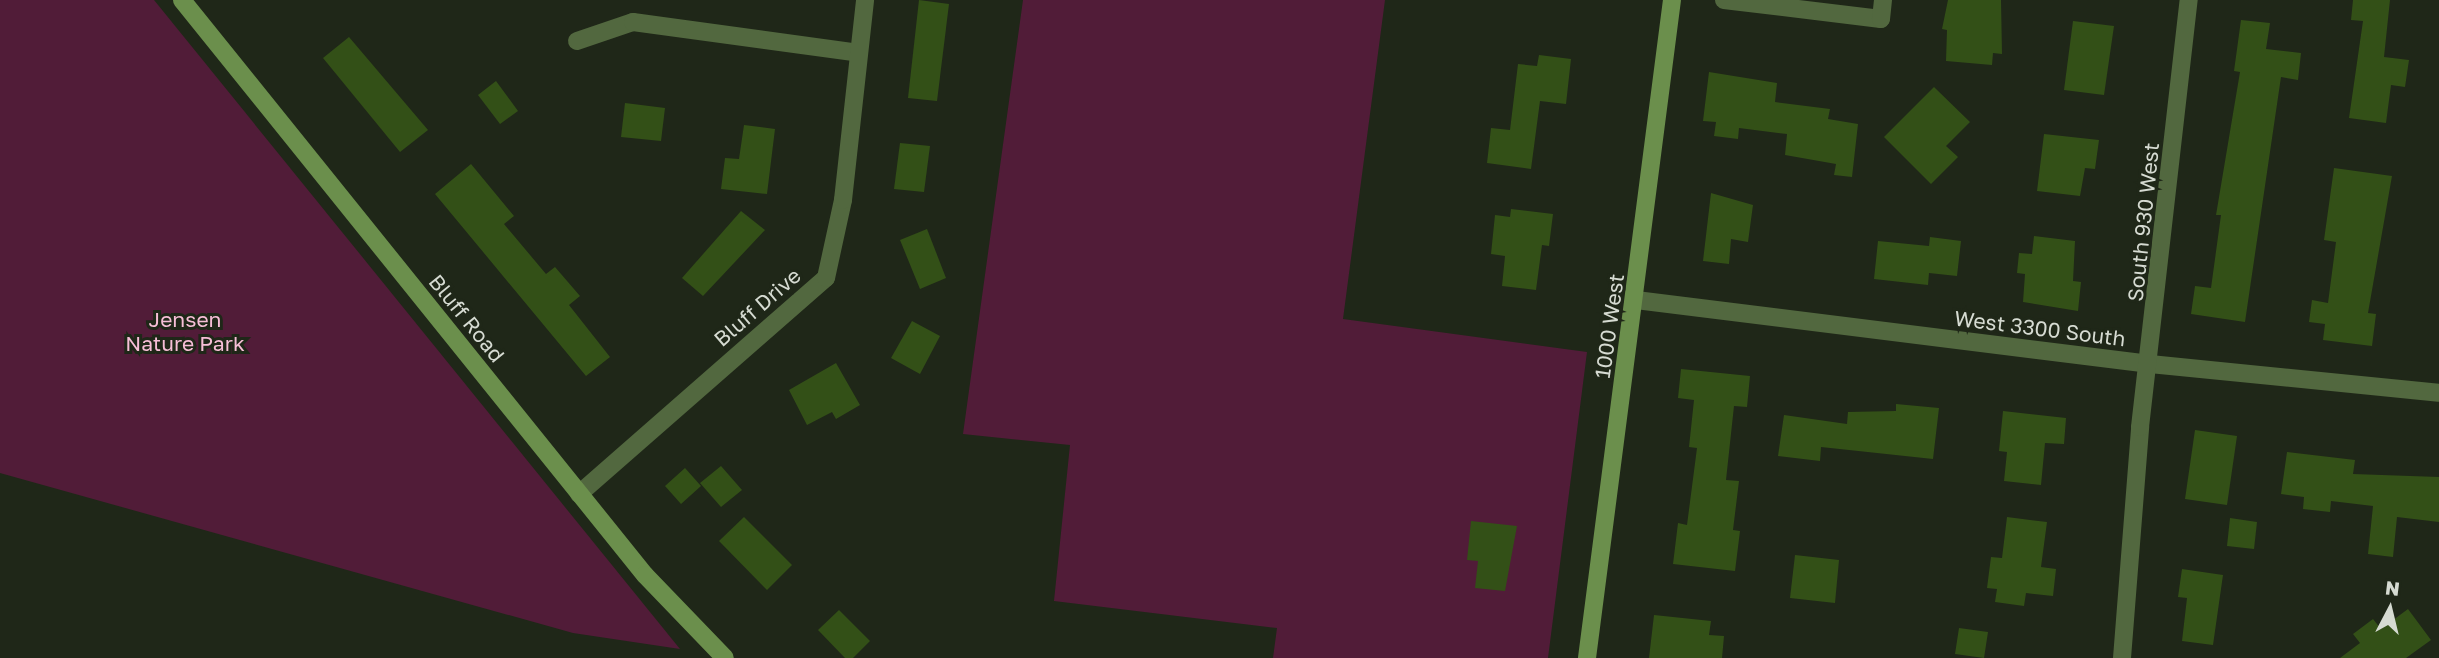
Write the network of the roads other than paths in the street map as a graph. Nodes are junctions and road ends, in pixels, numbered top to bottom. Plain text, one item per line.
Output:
1 (182, 0) edge
2 (866, 0) edge
3 (1672, 0) edge
4 (1724, 0) edge
5 (1883, 0) edge
6 (2189, 0) edge
7 (577, 41) dead end
8 (859, 53) junction
9 (1636, 300) junction
10 (2150, 364) junction
11 (2439, 393) edge
12 (579, 494) junction
13 (725, 658) edge
14 (1587, 658) edge
15 (2122, 658) edge

1 - 12 main road, Bluff Road
2 - 8 street, Bluff Drive
3 - 9 main road, 1000 West
4 - 5 street
6 - 10 street, South 930 West
7 - 8 street
8 - 12 street, Bluff Drive
9 - 10 street, West 3300 South
9 - 14 main road, 1000 West
10 - 11 street, West 3300 South
10 - 15 street, South 930 West
12 - 13 main road, Bluff Road

